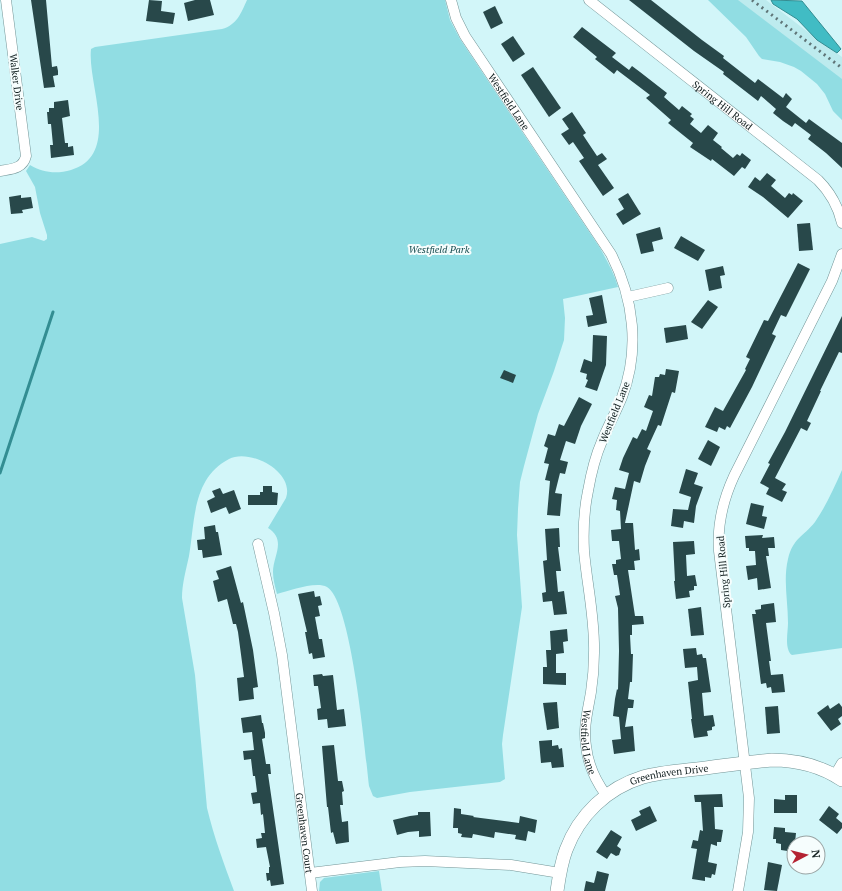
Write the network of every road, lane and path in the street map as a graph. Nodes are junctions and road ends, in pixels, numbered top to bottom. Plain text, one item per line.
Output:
1 (6, 0) edge
2 (451, 0) edge
3 (589, 0) edge
4 (0, 171) edge
5 (842, 223) edge
6 (842, 254) edge
7 (668, 288) dead end
8 (628, 298) junction
9 (258, 544) dead end
10 (745, 763) junction
11 (842, 763) edge
12 (838, 778) edge
13 (606, 795) junction
14 (310, 873) junction
15 (560, 873) junction
16 (312, 891) edge
17 (557, 891) edge
18 (738, 891) edge

1 - 4 street, Walker Drive
2 - 8 street, Westfield Lane
3 - 5 street, Spring Hill Road
6 - 10 street, Spring Hill Road
7 - 8 street
8 - 13 street, Westfield Lane
9 - 14 street, Greenhaven Court
10 - 12 street, Greenhaven Drive
10 - 13 street, Greenhaven Drive
10 - 18 street, Spring Hill Road
11 - 12 street
13 - 15 street, Greenhaven Drive
14 - 15 street, Greenhaven Court
14 - 16 street
15 - 17 street, Greenhaven Drive

